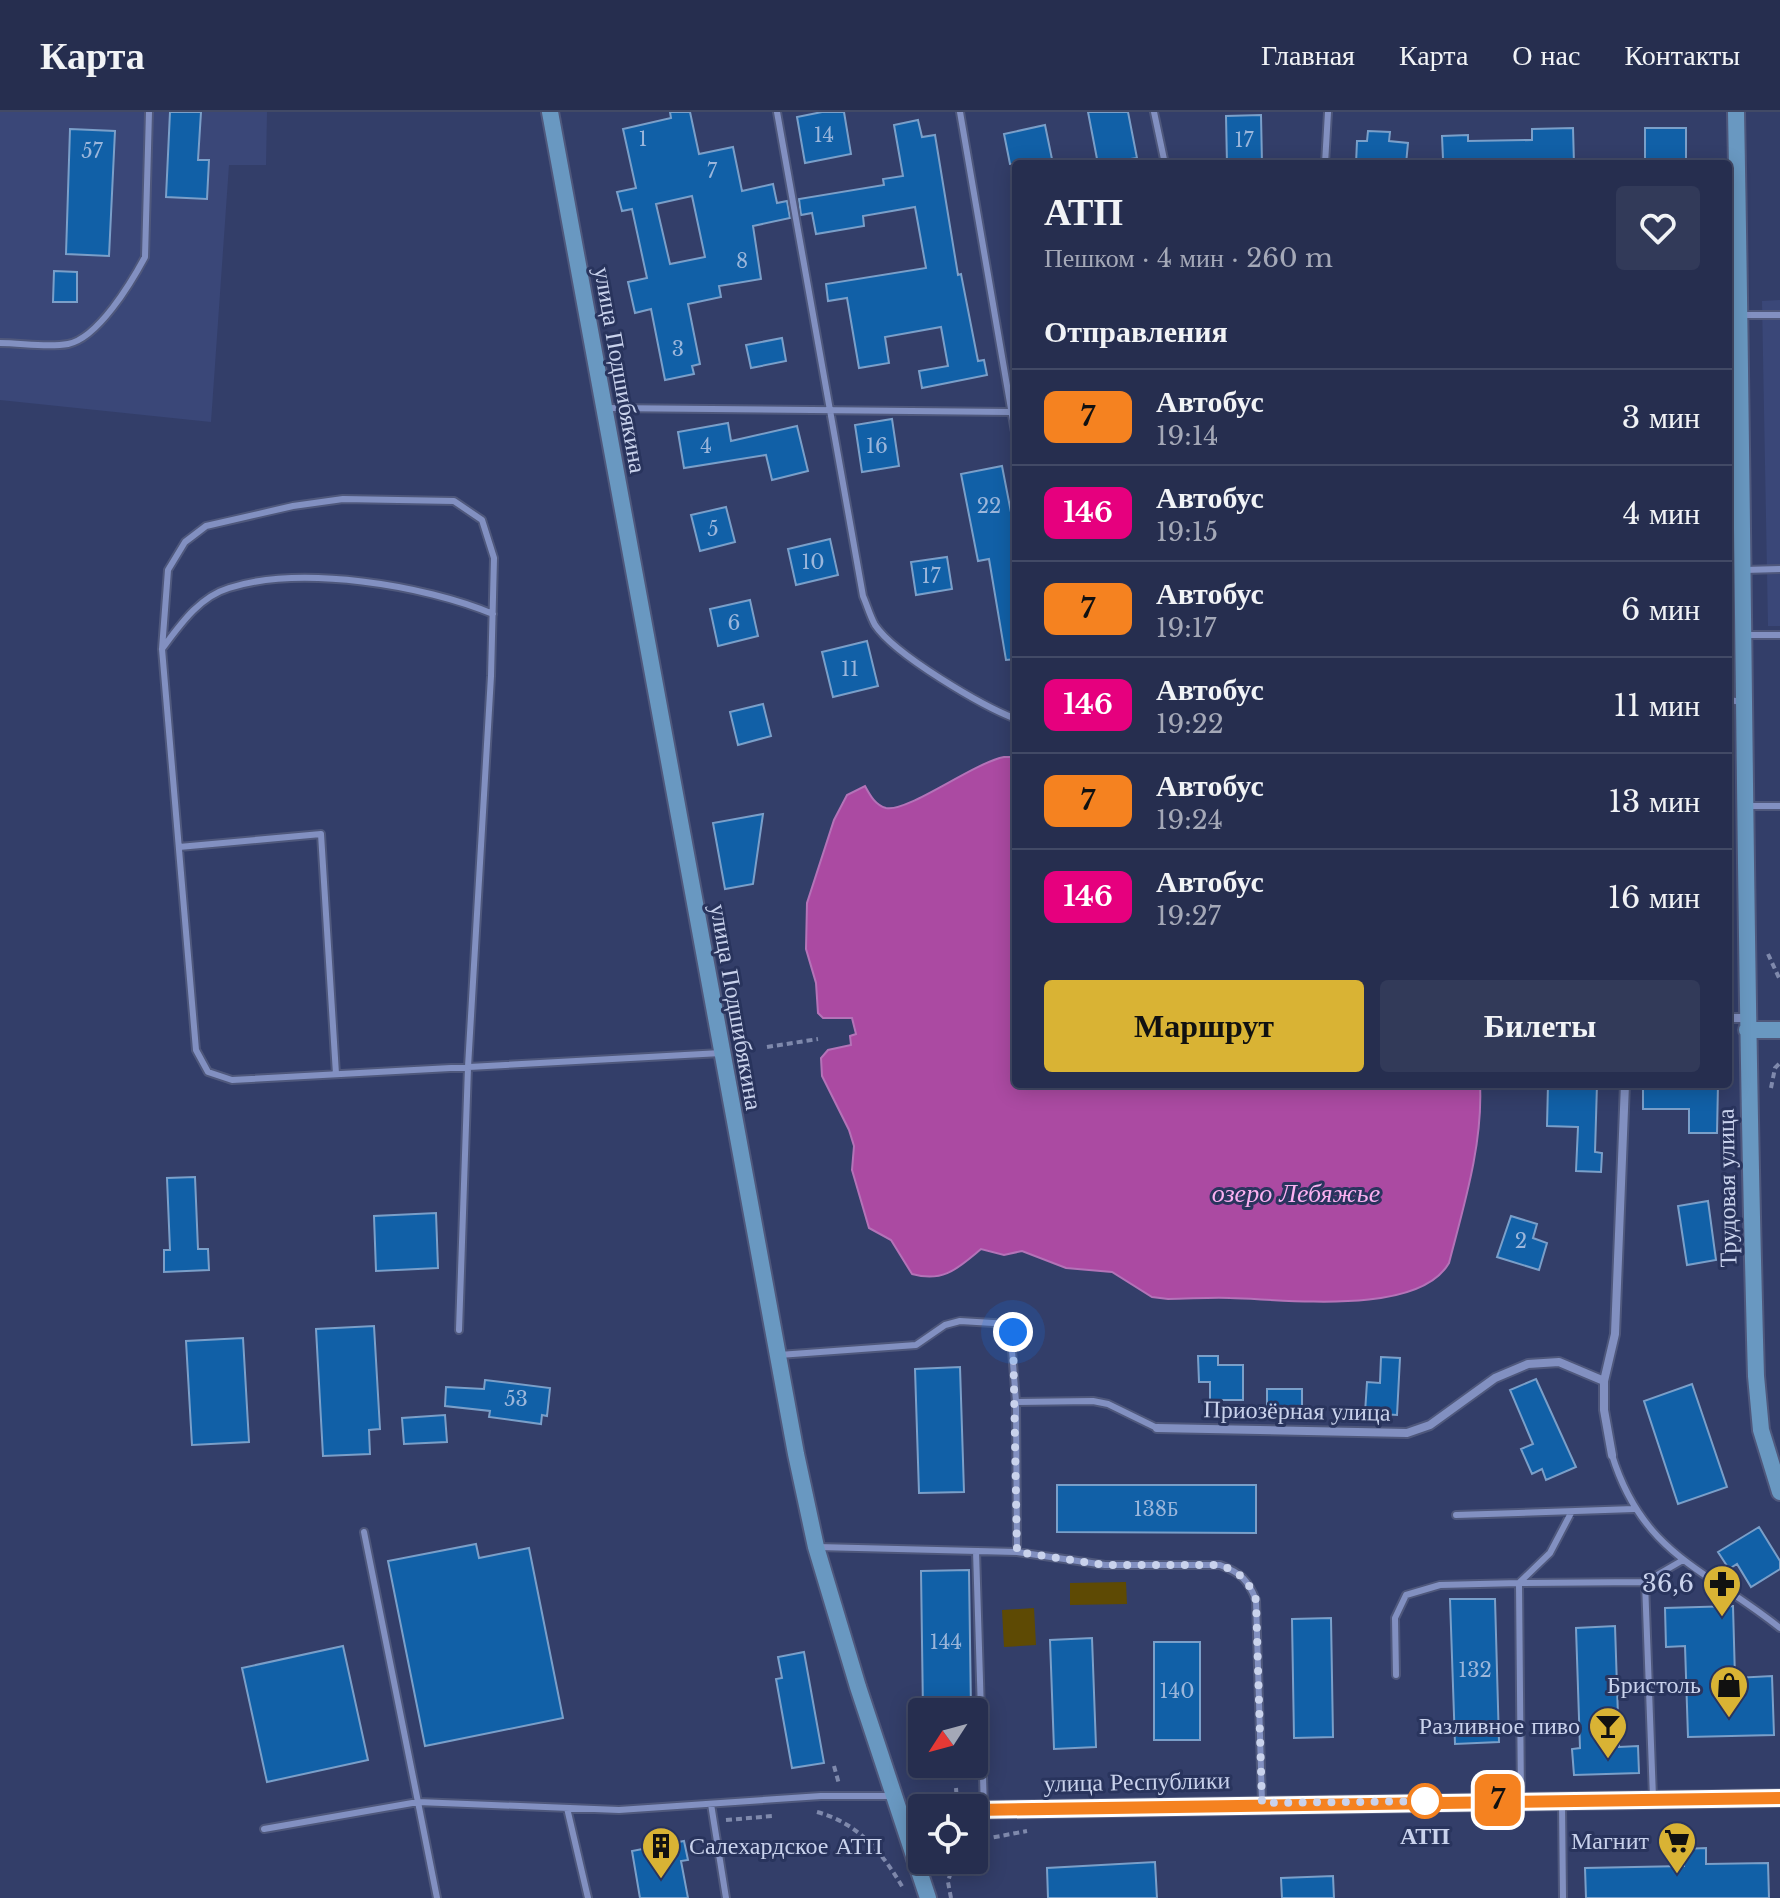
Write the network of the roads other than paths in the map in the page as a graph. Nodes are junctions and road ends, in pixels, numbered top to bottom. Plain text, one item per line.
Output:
1 (149, 112) edge
2 (550, 112) edge
3 (777, 112) edge
4 (960, 112) edge
5 (1154, 112) edge
6 (1328, 112) edge
7 (1736, 112) edge
8 (1164, 160) edge
9 (1325, 160) edge
10 (1740, 315) junction
11 (1780, 315) edge
12 (0, 343) edge
13 (602, 408) junction
14 (831, 412) junction
15 (1011, 412) junction
16 (1012, 417) edge
17 (1736, 487) edge
18 (1780, 569) edge
19 (1744, 570) junction
20 (493, 614) junction
21 (1746, 635) junction
22 (1780, 635) edge
23 (162, 649) junction
24 (1732, 701) edge
25 (1747, 703) junction
26 (1012, 717) edge
27 (1747, 806) junction
28 (1780, 806) edge
29 (179, 847) junction
30 (1732, 1019) edge
31 (1748, 1024) junction
32 (1780, 1030) edge
33 (721, 1053) junction
34 (468, 1067) junction
35 (336, 1074) junction
36 (1625, 1088) edge
37 (459, 1330) dead end
38 (776, 1355) junction
39 (1604, 1381) junction
40 (1016, 1402) junction
41 (1157, 1428) joint
42 (1612, 1455) joint
43 (1780, 1492) edge
44 (1634, 1509) junction
45 (1571, 1513) junction
46 (1456, 1515) dead end
47 (364, 1532) dead end
48 (816, 1547) junction
49 (976, 1551) junction
50 (1017, 1552) junction
51 (1683, 1560) junction
52 (1645, 1582) junction
53 (1519, 1583) junction
54 (1780, 1628) edge
55 (1396, 1675) dead end
56 (979, 1794) edge
57 (895, 1796) junction
58 (1780, 1798) edge
59 (1653, 1799) junction
60 (1521, 1800) junction
61 (1562, 1800) junction
62 (418, 1802) junction
63 (1262, 1803) junction
64 (711, 1804) junction
65 (567, 1808) junction
66 (988, 1809) edge
67 (908, 1816) edge
68 (903, 1817) junction
69 (264, 1829) dead end
70 (437, 1898) edge
71 (588, 1898) edge
72 (726, 1898) edge
73 (928, 1898) edge
74 (1563, 1898) edge

1 - 12 lane
2 - 13 main road, улица Подшибякина
3 - 14 lane
4 - 15 lane
5 - 8 lane
6 - 9 lane
7 - 10 main road, Трудовая улица
10 - 11 lane
10 - 17 main road, Трудовая улица
13 - 14 lane
13 - 33 main road, улица Подшибякина
14 - 15 lane
14 - 26 lane
15 - 16 lane
17 - 19 main road, Трудовая улица
18 - 19 lane
19 - 21 main road, Трудовая улица
20 - 23 lane
20 - 23 lane
20 - 34 lane
21 - 22 lane
21 - 25 main road, Трудовая улица
23 - 29 lane
24 - 25 lane
25 - 27 main road, Трудовая улица
27 - 28 lane
27 - 31 main road, Трудовая улица
29 - 35 lane
29 - 35 lane
30 - 31 street
31 - 32 main road
31 - 43 main road, Трудовая улица
33 - 34 lane
33 - 38 main road, улица Подшибякина
34 - 35 lane
34 - 37 lane
36 - 39 street
38 - 40 lane
38 - 48 main road, улица Подшибякина
39 - 41 street, Приозёрная улица
39 - 42 street
40 - 41 lane
40 - 50 lane
42 - 44 lane
44 - 45 lane
44 - 51 lane
45 - 46 lane
45 - 53 lane
47 - 62 lane
48 - 49 lane
48 - 57 main road, улица Подшибякина
49 - 50 lane
49 - 56 lane
50 - 63 lane
51 - 52 lane
51 - 54 lane
52 - 53 lane
52 - 59 lane
53 - 55 lane
53 - 60 lane
57 - 64 lane
57 - 68 main road, улица Подшибякина
58 - 59 main road, улица Республики
59 - 61 main road, улица Республики
60 - 61 main road, улица Республики
60 - 63 main road, улица Республики
61 - 74 lane
62 - 65 lane
62 - 69 lane
62 - 70 lane
63 - 66 main road, улица Республики
64 - 65 lane
64 - 72 lane
65 - 71 lane
67 - 68 main road
68 - 73 main road, улица Подшибякина

